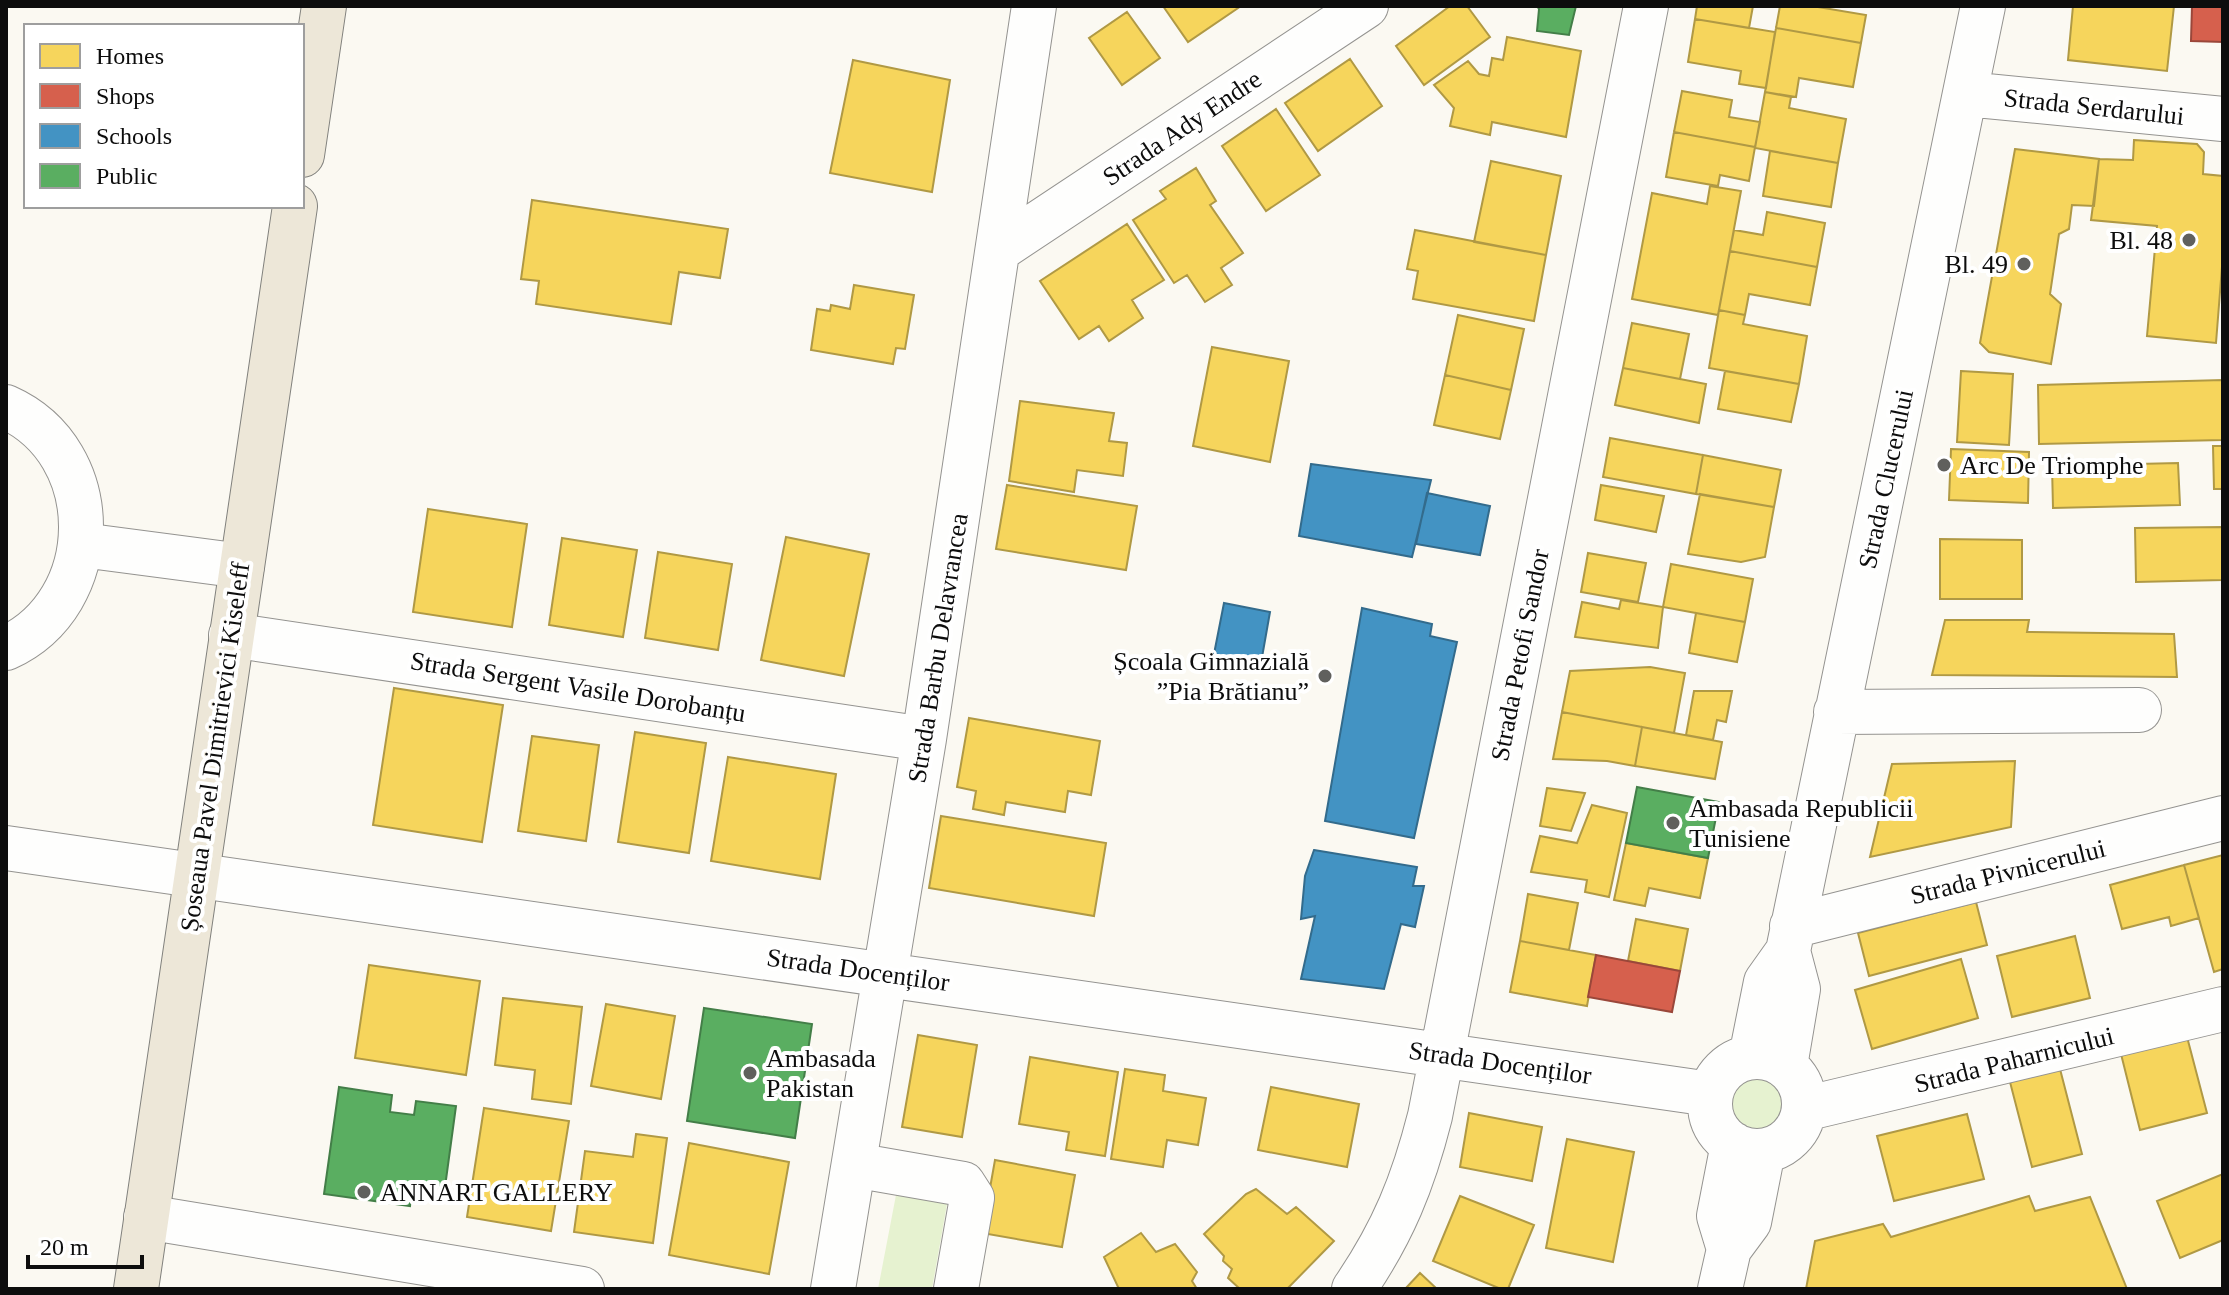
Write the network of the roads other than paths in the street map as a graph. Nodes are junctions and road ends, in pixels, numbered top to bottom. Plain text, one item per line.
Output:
1 (324, 6) edge
2 (1034, 6) edge
3 (1366, 6) edge
4 (1646, 6) edge
5 (1983, 6) edge
6 (1966, 94) junction
7 (2223, 119) edge
8 (304, 141) edge
9 (295, 208) edge
10 (998, 250) junction
11 (6, 407) edge
12 (82, 545) junction
13 (242, 566) junction
14 (231, 635) junction
15 (6, 648) edge
16 (2139, 710) dead end
17 (1836, 712) junction
18 (924, 739) junction
19 (2223, 818) edge
20 (6, 848) edge
21 (196, 875) junction
22 (1790, 939) junction
23 (886, 974) junction
24 (2223, 1009) edge
25 (1442, 1054) junction
26 (1768, 1061) junction
27 (1710, 1094) junction
28 (1804, 1109) junction
29 (1748, 1147) junction
30 (854, 1165) junction
31 (146, 1217) junction
32 (1724, 1269) edge
33 (136, 1289) edge
34 (582, 1289) edge
35 (833, 1289) edge
36 (956, 1289) edge
37 (1354, 1289) edge

1 - 8 main road
2 - 10 street, Strada Barbu Delavrancea
3 - 10 street, Strada Ady Endre
4 - 25 street, Strada Petofi Sandor
5 - 6 street, Strada Clucerului
6 - 7 street, Strada Serdarului
6 - 17 street, Strada Clucerului
9 - 13 main road, Șoseaua Pavel Dimitrievici Kiseleff
10 - 18 street, Strada Barbu Delavrancea
11 - 12 street
12 - 13 street
12 - 15 street
13 - 14 main road, Șoseaua Pavel Dimitrievici Kiseleff
14 - 18 street, Strada Sergent Vasile Dorobanțu
14 - 21 main road, Șoseaua Pavel Dimitrievici Kiseleff
16 - 17 street
17 - 22 street, Strada Clucerului
18 - 23 street, Strada Barbu Delavrancea
19 - 22 street, Strada Pivnicerului
20 - 21 street, Strada Docenților
21 - 23 street, Strada Docenților
21 - 31 main road, Șoseaua Pavel Dimitrievici Kiseleff
22 - 26 street, Strada Clucerului
23 - 25 street, Strada Docenților
23 - 30 street, Strada Barbu Delavrancea
24 - 28 street, Strada Paharnicului
25 - 27 street, Strada Docenților
25 - 37 street, Strada Petofi Sandor
26 - 27 street
26 - 28 street
27 - 29 street
28 - 29 street
29 - 32 street
30 - 35 street, Strada Barbu Delavrancea
30 - 36 street
31 - 33 main road, Șoseaua Pavel Dimitrievici Kiseleff
31 - 34 street

